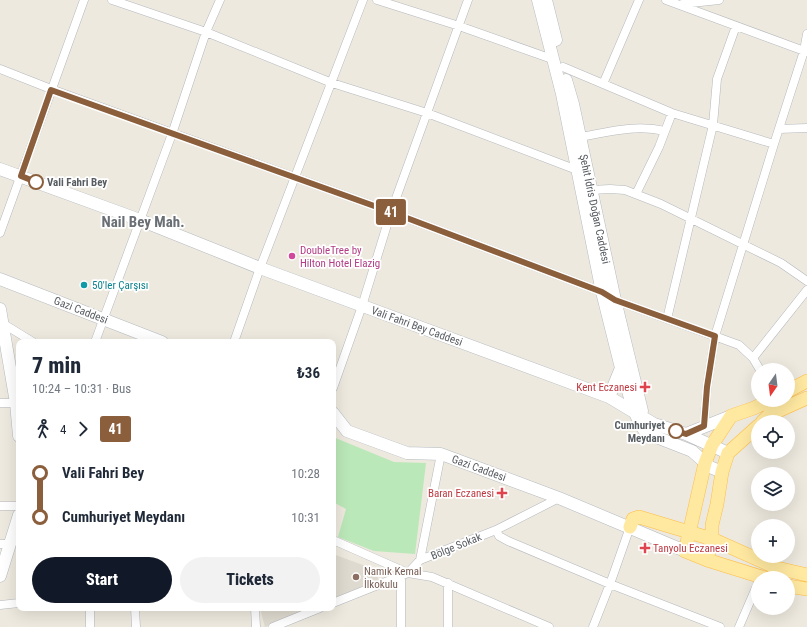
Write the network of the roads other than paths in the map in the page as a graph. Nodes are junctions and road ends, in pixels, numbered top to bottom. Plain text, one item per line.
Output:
1 (84, 0) edge
2 (112, 0) edge
3 (220, 0) edge
4 (363, 0) edge
5 (377, 0) edge
6 (468, 0) edge
7 (538, 0) edge
8 (546, 0) edge
9 (639, 0) edge
10 (666, 0) edge
11 (719, 0) edge
12 (679, 4) junction
13 (458, 26) junction
14 (736, 26) junction
15 (206, 32) junction
16 (807, 34) edge
17 (806, 51) edge
18 (552, 59) junction
19 (563, 67) junction
20 (0, 69) edge
21 (332, 83) junction
22 (603, 84) junction
23 (51, 90) junction
24 (427, 113) junction
25 (672, 113) junction
26 (713, 125) junction
27 (807, 128) edge
28 (779, 129) junction
29 (665, 131) junction
30 (172, 134) junction
31 (580, 137) junction
32 (774, 144) junction
33 (0, 169) edge
34 (577, 170) junction
35 (21, 176) junction
36 (295, 178) junction
37 (591, 190) junction
38 (636, 194) junction
39 (391, 212) junction
40 (691, 218) junction
41 (140, 220) junction
42 (0, 233) edge
43 (743, 244) junction
44 (260, 268) junction
45 (0, 279) edge
46 (807, 281) edge
47 (807, 290) edge
48 (602, 292) junction
49 (615, 300) junction
50 (362, 306) junction
51 (0, 309) edge
52 (103, 319) junction
53 (667, 319) junction
54 (1, 323) edge
55 (715, 336) junction
56 (28, 339) edge
57 (96, 339) edge
58 (154, 339) edge
59 (235, 339) edge
60 (753, 358) junction
61 (756, 363) edge
62 (621, 368) junction
63 (336, 380) edge
64 (807, 381) edge
65 (795, 387) edge
66 (609, 397) junction
67 (806, 399) edge
68 (0, 403) edge
69 (16, 403) joint
70 (756, 407) edge
71 (639, 414) junction
72 (769, 415) edge
73 (731, 416) junction
74 (336, 417) edge
75 (704, 426) junction
76 (751, 432) edge
77 (686, 434) junction
78 (712, 445) junction
79 (728, 452) junction
80 (441, 454) junction
81 (705, 463) junction
82 (722, 472) junction
83 (559, 498) junction
84 (0, 506) edge
85 (16, 506) edge
86 (16, 520) edge
87 (630, 527) junction
88 (496, 530) junction
89 (690, 532) junction
90 (712, 539) junction
91 (336, 542) edge
92 (5, 544) edge
93 (685, 551) junction
94 (420, 560) junction
95 (707, 560) junction
96 (401, 575) junction
97 (751, 575) edge
98 (807, 575) edge
99 (0, 576) edge
100 (448, 583) junction
101 (610, 584) junction
102 (795, 587) edge
103 (807, 589) edge
104 (751, 601) edge
105 (336, 602) edge
106 (16, 603) edge
107 (0, 605) edge
108 (90, 611) edge
109 (135, 611) edge
110 (255, 611) edge
111 (313, 611) edge
112 (90, 627) edge
113 (136, 627) edge
114 (256, 627) edge
115 (273, 627) edge
116 (401, 627) edge
117 (448, 627) edge
118 (548, 627) edge
119 (593, 627) edge
120 (720, 627) edge
121 (739, 627) edge

1 - 23 street
2 - 15 street
3 - 15 street
4 - 21 street
5 - 13 street
6 - 13 street
7 - 18 main road, Şehit İdris Doğan Caddesi
8 - 19 main road, Şehit İdris Doğan Caddesi
9 - 22 street
10 - 12 street
11 - 12 street
12 - 14 street
13 - 18 street
13 - 24 street
14 - 17 street
14 - 26 street
15 - 21 street
15 - 30 street
16 - 17 street
17 - 28 street
18 - 34 main road, Şehit İdris Doğan Caddesi
19 - 22 street
19 - 31 main road, Şehit İdris Doğan Caddesi
20 - 23 street
21 - 24 street
21 - 36 street
22 - 25 street
23 - 30 street
23 - 35 street
24 - 34 street
24 - 39 street
25 - 26 street
25 - 29 street
26 - 32 street
26 - 40 street
27 - 28 street
28 - 32 street
29 - 31 street
29 - 38 street
30 - 36 street
30 - 41 street
31 - 37 main road, Şehit İdris Doğan Caddesi
32 - 43 street
33 - 35 main road, Vali Fahri Bey Caddesi
34 - 48 main road, Şehit İdris Doğan Caddesi
35 - 41 main road, Vali Fahri Bey Caddesi
35 - 42 street
36 - 39 street
36 - 44 street
37 - 38 street
37 - 49 main road, Şehit İdris Doğan Caddesi
38 - 40 street
39 - 48 street
39 - 50 street
40 - 43 street
40 - 53 street
41 - 44 main road, Vali Fahri Bey Caddesi
41 - 52 street
43 - 46 street
43 - 55 street
44 - 50 main road, Vali Fahri Bey Caddesi
44 - 59 street
45 - 52 main road, Gazi Caddesi
47 - 60 street
48 - 49 street
48 - 62 main road, Şehit İdris Doğan Caddesi
49 - 53 street
49 - 71 main road, Şehit İdris Doğan Caddesi
50 - 63 street
50 - 66 main road, Vali Fahri Bey Caddesi
51 - 54 main road
52 - 57 street
52 - 58 main road, Gazi Caddesi
53 - 55 street
54 - 56 street
54 - 69 main road
55 - 60 street
55 - 75 street
60 - 61 street
62 - 66 main road
62 - 71 main road, Şehit İdris Doğan Caddesi
64 - 65 main road
66 - 71 main road, Vali Fahri Bey Caddesi
67 - 72 main road
68 - 69 street
70 - 73 main road
71 - 77 main road, Vali Fahri Bey Caddesi
71 - 81 main road
73 - 75 main road
73 - 78 main road
74 - 80 main road, Gazi Caddesi
75 - 77 main road
76 - 79 main road
77 - 78 main road, Vali Fahri Bey Caddesi
78 - 79 main road, Vali Fahri Bey Caddesi
78 - 81 main road
79 - 82 main road
80 - 83 main road, Gazi Caddesi
80 - 94 street
81 - 82 main road
81 - 89 main road
82 - 90 main road
83 - 87 main road, Gazi Caddesi
83 - 88 street, Bölge Sokak
84 - 85 street
86 - 92 main road
87 - 89 main road
87 - 93 main road, Gazi Caddesi
87 - 101 street
88 - 94 street, Bölge Sokak
88 - 101 street
89 - 90 main road
89 - 93 main road
90 - 95 main road
90 - 98 main road
91 - 96 street
92 - 99 main road
93 - 95 main road, Gazi Caddesi
94 - 96 street, Bölge Sokak
95 - 97 main road, Gazi Caddesi
96 - 100 street
96 - 105 street, Bölge Sokak
96 - 116 street
100 - 117 street
100 - 118 street
101 - 119 street
101 - 120 street
102 - 103 main road
104 - 121 street
106 - 107 street
108 - 112 street
109 - 113 street
110 - 114 street
111 - 115 street

